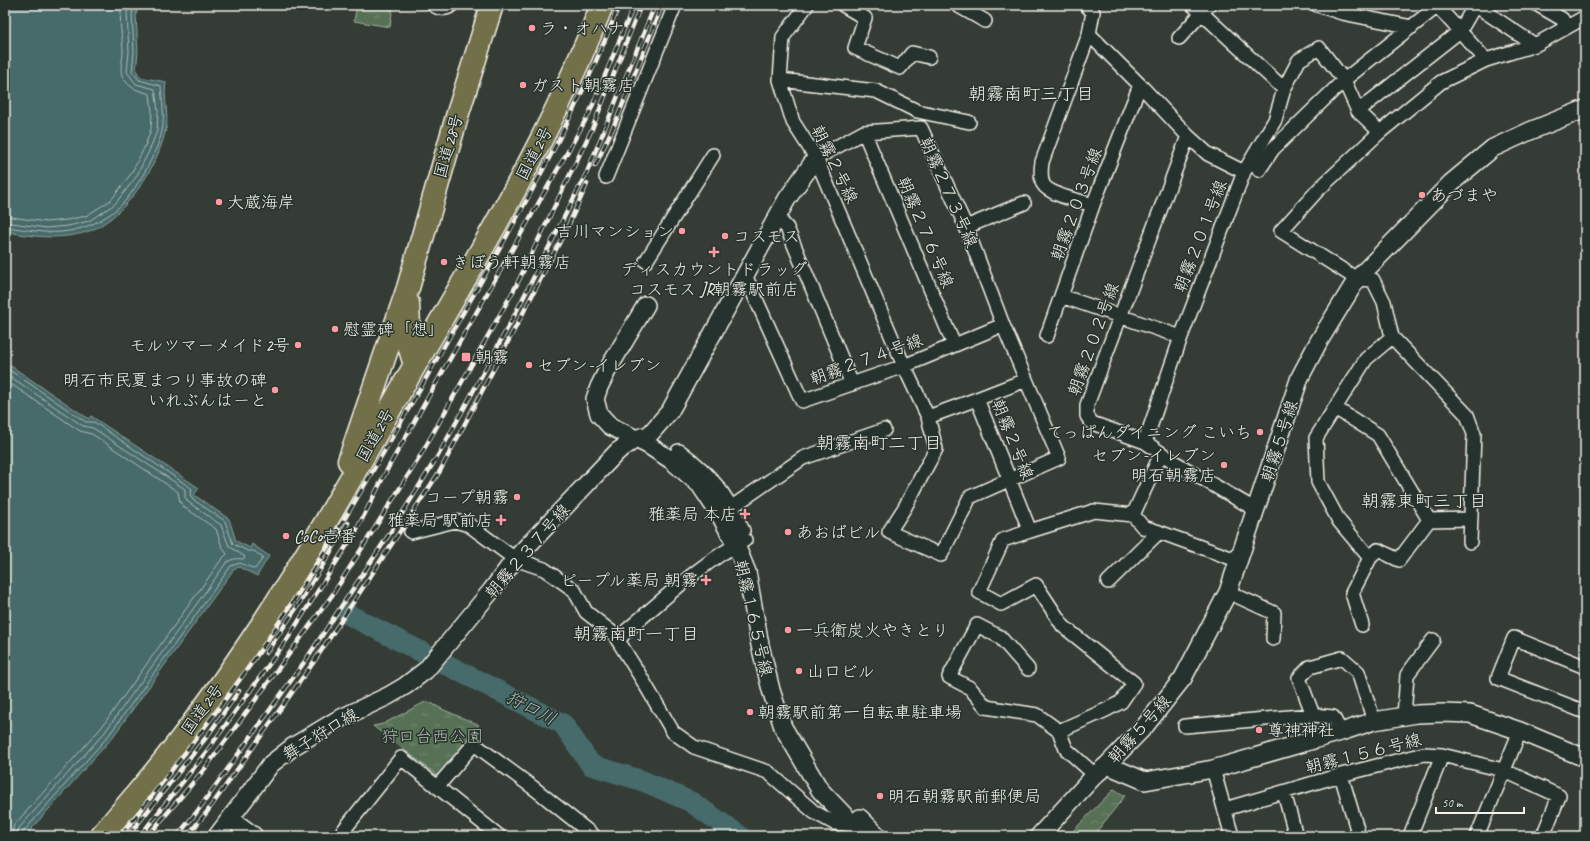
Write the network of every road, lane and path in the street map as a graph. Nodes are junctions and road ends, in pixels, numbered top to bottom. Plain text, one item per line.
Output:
1 (433, 5) edge
2 (452, 5) edge
3 (492, 5) edge
4 (602, 5) edge
5 (675, 5) edge
6 (807, 5) edge
7 (842, 5) edge
8 (957, 5) edge
9 (1086, 5) edge
10 (1317, 5) edge
11 (1538, 5) edge
12 (1438, 6) edge
13 (1201, 8) edge
14 (1585, 17) edge
15 (985, 20) dead end
16 (1412, 27) junction
17 (1566, 27) junction
18 (1460, 31) junction
19 (1089, 34) junction
20 (1179, 38) dead end
21 (1535, 45) junction
22 (929, 57) dead end
23 (1486, 60) junction
24 (780, 80) junction
25 (1344, 80) junction
26 (1140, 85) junction
27 (1284, 88) junction
28 (1585, 109) edge
29 (1358, 111) junction
30 (969, 122) dead end
31 (864, 132) junction
32 (1380, 132) junction
33 (1188, 136) junction
34 (713, 155) dead end
35 (816, 158) junction
36 (1259, 170) dead end
37 (1244, 172) junction
38 (606, 177) dead end
39 (1024, 203) dead end
40 (1093, 205) junction
41 (777, 217) junction
42 (966, 227) junction
43 (646, 261) dead end
44 (745, 276) junction
45 (1357, 279) junction
46 (1061, 296) junction
47 (408, 299) junction
48 (646, 305) dead end
49 (1120, 316) junction
50 (441, 320) junction
51 (1003, 325) junction
52 (1047, 336) dead end
53 (1392, 337) junction
54 (1181, 338) junction
55 (954, 345) junction
56 (415, 365) junction
57 (904, 366) junction
58 (1026, 380) junction
59 (852, 384) junction
60 (977, 399) junction
61 (1336, 408) junction
62 (928, 418) junction
63 (884, 430) dead end
64 (643, 436) junction
65 (1145, 442) junction
66 (1161, 454) junction
67 (1010, 479) junction
68 (341, 495) junction
69 (1256, 510) junction
70 (725, 512) junction
71 (1133, 515) junction
72 (1470, 519) junction
73 (1429, 520) junction
74 (1030, 531) junction
75 (411, 532) dead end
76 (1159, 532) junction
77 (740, 542) junction
78 (1470, 542) dead end
79 (1370, 558) junction
80 (515, 559) junction
81 (1240, 561) junction
82 (1108, 582) dead end
83 (1228, 592) junction
84 (1362, 625) dead end
85 (1273, 639) dead end
86 (1433, 640) dead end
87 (618, 641) junction
88 (1585, 667) edge
89 (1028, 669) dead end
90 (426, 670) joint
91 (1585, 712) edge
92 (1313, 716) junction
93 (1404, 716) junction
94 (1374, 720) junction
95 (1185, 726) dead end
96 (1059, 731) junction
97 (1520, 731) junction
98 (1341, 732) junction
99 (1442, 755) junction
100 (1585, 758) edge
101 (1213, 768) junction
102 (1101, 770) junction
103 (1503, 770) junction
104 (1341, 775) junction
105 (437, 787) junction
106 (1284, 793) junction
107 (1224, 809) junction
108 (231, 819) junction
109 (858, 830) edge
110 (101, 836) edge
111 (217, 836) edge
112 (254, 836) edge
113 (339, 836) edge
114 (499, 836) edge
115 (594, 836) edge
116 (878, 836) edge
117 (1039, 836) edge
118 (1232, 836) edge
119 (1296, 836) edge
120 (1359, 836) edge
121 (1410, 836) edge
122 (1477, 836) edge
123 (1543, 836) edge

1 - 2 street
3 - 47 highway, 国道28号
4 - 50 highway, 国道2号
5 - 38 street
6 - 24 street, 朝霧２号線
7 - 22 street
8 - 15 street
9 - 19 street
10 - 16 street
11 - 17 street
12 - 16 street
12 - 18 street
13 - 20 street
13 - 27 street
14 - 17 street
16 - 25 street
17 - 21 street
18 - 21 street
18 - 23 street
18 - 29 street
19 - 26 street, 朝霧２０１号線
19 - 40 street
21 - 23 street
23 - 32 street
24 - 30 street
24 - 35 street, 朝霧２号線
25 - 27 street
25 - 29 street
25 - 36 street
26 - 33 street, 朝霧２０１号線
26 - 40 street, 朝霧２０３号線
27 - 37 street
28 - 45 street, 朝霧５号線
29 - 32 street
31 - 35 street, 朝霧２７３号線
31 - 42 street, 朝霧２７３号線
31 - 55 street, 朝霧２７６号線
32 - 45 street
33 - 37 street, 朝霧２０１号線
33 - 49 street, 朝霧２０２号線
34 - 43 street
35 - 41 street, 朝霧２７３号線
35 - 57 street, 朝霧２号線
37 - 54 street, 朝霧２０１号線
39 - 42 street
40 - 46 street, 朝霧２０３号線
41 - 44 street, 朝霧２７３号線
41 - 59 street
42 - 51 street, 朝霧２７３号線
44 - 59 street, 朝霧２７４号線
44 - 64 street, 朝霧２７３号線
45 - 53 street
45 - 69 street, 朝霧５号線
46 - 49 street
46 - 52 street, 朝霧２０３号線
47 - 50 highway
47 - 56 highway, 国道28号
47 - 68 highway, 国道28号
48 - 64 street, 朝霧１６５号線
49 - 54 street
49 - 65 street, 朝霧２０２号線
50 - 56 highway, 国道2号
51 - 55 street, 朝霧２７４号線
51 - 58 street, 朝霧２７３号線
53 - 61 street
53 - 72 street
54 - 65 street, 朝霧２０１号線
55 - 57 street, 朝霧２７４号線
56 - 68 highway, 国道2号
57 - 59 street, 朝霧２７４号線
57 - 62 street, 朝霧２号線
58 - 60 street
58 - 67 street, 朝霧２７３号線
60 - 62 street, 朝霧２号線
60 - 67 street, 朝霧２号線
61 - 73 street
61 - 79 street
62 - 67 street
63 - 70 street
64 - 70 street, 朝霧１６５号線
64 - 80 street, 朝霧２３７号線
65 - 66 street, 朝霧２０２号線
66 - 69 street, 朝霧２０２号線
66 - 71 street
67 - 74 street, 朝霧２号線
68 - 110 highway, 国道2号
69 - 81 street, 朝霧５号線
70 - 77 street, 朝霧１６５号線
71 - 74 street
71 - 76 street
72 - 73 street
72 - 78 street
73 - 79 street
74 - 96 street
75 - 80 street
76 - 81 street
76 - 82 street
77 - 87 street
77 - 109 street, 朝霧１６５号線
77 - 116 street, 朝霧１６５号線
79 - 84 street
80 - 87 street
80 - 90 street, 朝霧２３７号線
81 - 83 street, 朝霧５号線
83 - 85 street
83 - 102 street, 朝霧５号線
86 - 93 street
87 - 109 street
88 - 91 street
89 - 96 street
90 - 108 street, 舞子狩口線
92 - 94 street
92 - 95 street
92 - 98 street
93 - 94 street
93 - 97 street
94 - 98 street
96 - 102 street
97 - 100 street
97 - 103 street
98 - 101 street
99 - 103 street, 朝霧１５６号線
99 - 104 street, 朝霧１５６号線
99 - 121 street
101 - 102 street
101 - 107 street
102 - 117 street, 朝霧５号線
103 - 122 street
103 - 123 street, 朝霧１５６号線
104 - 106 street, 朝霧１５６号線
104 - 120 street
105 - 113 street
105 - 114 street
105 - 115 street
106 - 107 street, 朝霧１５６号線
106 - 119 street
107 - 118 street
108 - 111 street, 舞子狩口線
108 - 112 street

